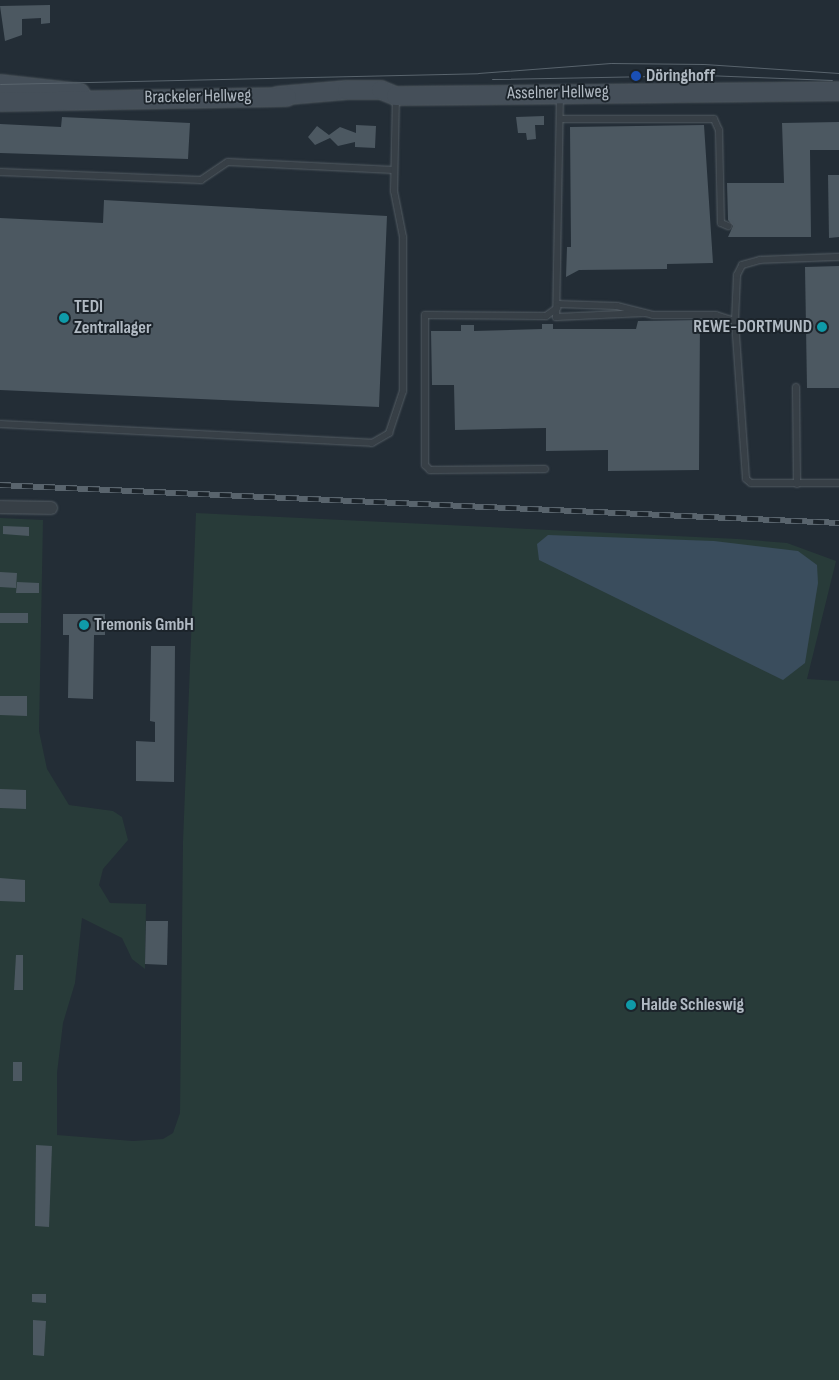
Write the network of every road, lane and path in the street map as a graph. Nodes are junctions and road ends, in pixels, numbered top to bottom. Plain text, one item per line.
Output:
1 (0, 84) edge
2 (66, 91) junction
3 (839, 91) edge
4 (560, 93) junction
5 (396, 96) junction
6 (120, 98) junction
7 (31, 101) junction
8 (0, 102) edge
9 (560, 119) junction
10 (394, 170) junction
11 (0, 172) edge
12 (728, 226) dead end
13 (839, 257) edge
14 (557, 306) junction
15 (644, 313) junction
16 (735, 321) junction
17 (796, 387) dead end
18 (0, 424) edge
19 (545, 469) dead end
20 (839, 483) edge
21 (797, 484) junction
22 (0, 507) edge
23 (51, 508) dead end

1 - 2 main road, Brackeler Hellweg
2 - 6 main road, Brackeler Hellweg
2 - 7 main road, Brackeler Hellweg
3 - 4 main road, Asselner Hellweg
4 - 5 main road, Asselner Hellweg
4 - 9 lane
5 - 6 main road, Brackeler Hellweg
5 - 10 lane
6 - 7 main road, Brackeler Hellweg
7 - 8 main road, Brackeler Hellweg
9 - 12 lane
9 - 14 lane
10 - 11 lane
10 - 18 lane
13 - 16 lane
14 - 15 lane
14 - 15 lane
14 - 19 lane
15 - 16 lane
16 - 21 lane
17 - 21 lane
20 - 21 lane
22 - 23 street

